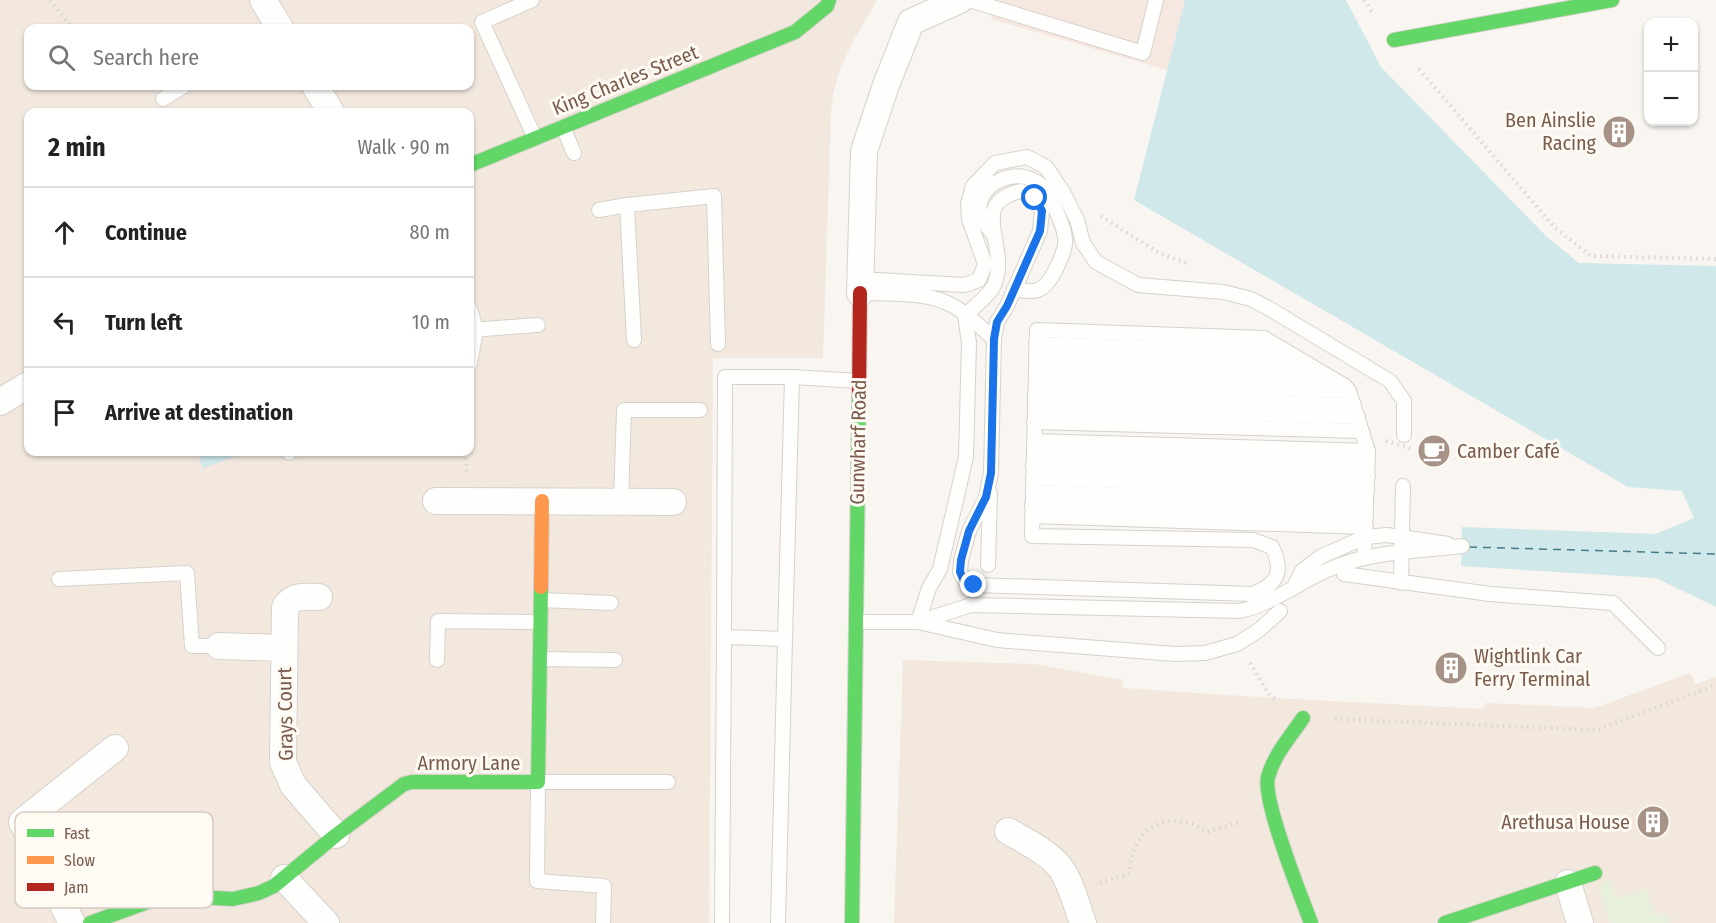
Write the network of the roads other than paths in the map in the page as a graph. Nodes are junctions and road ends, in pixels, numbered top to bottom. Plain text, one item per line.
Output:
1 (263, 0) edge
2 (532, 0) edge
3 (830, 0) edge
4 (960, 0) edge
5 (969, 0) edge
6 (1156, 0) edge
7 (1612, 0) edge
8 (1503, 10) edge
9 (276, 24) edge
10 (1394, 40) road end
11 (178, 90) edge
12 (317, 90) edge
13 (163, 99) dead end
14 (329, 108) edge
15 (563, 127) junction
16 (535, 138) junction
17 (574, 153) dead end
18 (474, 163) edge
19 (627, 205) junction
20 (599, 210) dead end
21 (996, 238) junction
22 (860, 286) junction
23 (1014, 289) junction
24 (965, 315) junction
25 (538, 325) dead end
26 (474, 330) edge
27 (994, 339) junction
28 (634, 340) dead end
29 (718, 344) dead end
30 (1310, 365) junction
31 (792, 377) junction
32 (1332, 378) junction
33 (859, 381) junction
34 (1035, 383) junction
35 (24, 387) edge
36 (1349, 391) junction
37 (0, 402) edge
38 (700, 410) dead end
39 (1356, 411) junction
40 (1362, 431) junction
41 (1404, 435) dead end
42 (991, 473) junction
43 (1033, 479) junction
44 (1403, 486) dead end
45 (1367, 495) junction
46 (436, 501) dead end
47 (542, 501) junction
48 (621, 502) junction
49 (673, 502) dead end
50 (1402, 537) junction
51 (1402, 551) junction
52 (1364, 557) junction
53 (988, 564) dead end
54 (1344, 574) dead end
55 (59, 579) dead end
56 (1401, 583) junction
57 (1294, 587) junction
58 (320, 597) dead end
59 (541, 600) junction
60 (611, 603) dead end
61 (1280, 611) dead end
62 (540, 622) junction
63 (856, 622) junction
64 (918, 622) junction
65 (724, 637) junction
66 (785, 639) junction
67 (219, 646) joint
68 (284, 648) junction
69 (1658, 648) dead end
70 (540, 659) junction
71 (437, 660) dead end
72 (615, 660) dead end
73 (1303, 718) road end
74 (115, 748) dead end
75 (538, 782) junction
76 (668, 782) dead end
77 (35, 812) edge
78 (1008, 831) dead end
79 (336, 835) junction
80 (1595, 873) dead end
81 (284, 878) junction
82 (1568, 883) junction
83 (213, 898) edge
84 (65, 908) edge
85 (140, 908) edge
86 (114, 919) edge
87 (72, 923) edge
88 (90, 923) edge
89 (326, 923) edge
90 (603, 923) edge
91 (722, 923) edge
92 (778, 923) edge
93 (852, 923) edge
94 (1083, 923) edge
95 (1311, 923) edge
96 (1446, 923) edge
97 (1580, 923) edge

1 - 9 street
2 - 16 lane
3 - 15 street, King Charles Street
4 - 22 street, Gunwharf Road
5 - 6 lane
7 - 8 street
8 - 10 street
11 - 13 lane
12 - 14 street
15 - 16 street, King Charles Street
15 - 17 lane
16 - 18 street, King Charles Street
19 - 20 lane
19 - 28 lane
19 - 29 lane
21 - 23 lane
21 - 23 lane
21 - 24 lane
22 - 24 lane
22 - 33 street, Gunwharf Road
22 - 41 lane
23 - 27 lane
24 - 27 lane
24 - 64 lane
25 - 26 lane
27 - 42 lane
30 - 32 lane
30 - 34 lane
30 - 34 lane
31 - 33 lane
31 - 65 lane
31 - 66 lane
32 - 34 lane
32 - 36 lane
33 - 63 street, Gunwharf Road
34 - 36 lane
34 - 39 lane
34 - 40 lane
34 - 43 lane
35 - 37 street
36 - 39 lane
38 - 48 lane
39 - 40 lane
40 - 45 lane
42 - 43 lane
42 - 53 lane
43 - 45 lane
43 - 45 lane
43 - 45 lane
43 - 45 lane
44 - 50 lane
45 - 50 lane
45 - 52 lane
45 - 57 lane
46 - 47 street
47 - 48 street
47 - 59 street, Armory Lane
48 - 49 street
50 - 51 lane
50 - 51 lane
51 - 52 lane
51 - 56 lane
52 - 57 lane
54 - 56 lane
55 - 67 lane
56 - 69 lane
57 - 64 lane
58 - 68 street, Grays Court
59 - 60 lane
59 - 62 street, Armory Lane
61 - 64 lane
62 - 70 street, Armory Lane
62 - 71 lane
63 - 64 lane
63 - 93 street, Gunwharf Road
65 - 66 lane
65 - 91 lane
66 - 92 lane
67 - 68 street, Grays Court
68 - 79 street, Grays Court
70 - 72 lane
70 - 75 street, Armory Lane
73 - 95 street
74 - 77 street
75 - 76 lane
75 - 79 street, Armory Lane
75 - 90 lane
78 - 94 street
79 - 81 street, Armory Lane
80 - 82 street
81 - 83 street, Armory Lane
81 - 89 street
82 - 96 street
82 - 97 street
84 - 87 street
85 - 86 street, Armory Lane
86 - 88 street, Armory Lane

